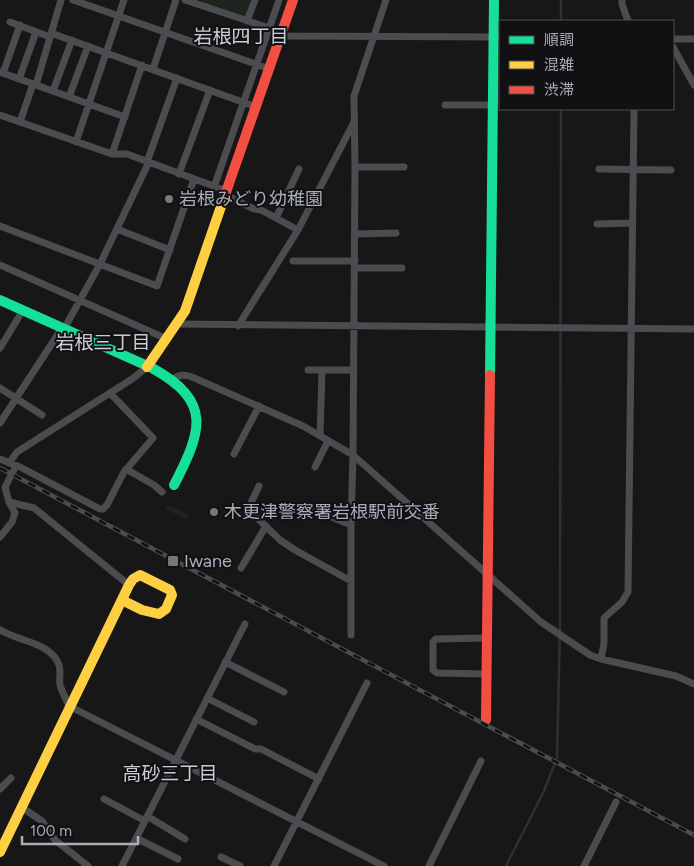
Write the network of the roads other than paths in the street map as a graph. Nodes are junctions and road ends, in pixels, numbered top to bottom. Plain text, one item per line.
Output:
1 (61, 0) edge
2 (74, 0) edge
3 (124, 0) edge
4 (176, 0) edge
5 (185, 0) edge
6 (255, 0) edge
7 (279, 0) edge
8 (293, 0) edge
9 (386, 0) edge
10 (494, 0) edge
11 (622, 0) edge
12 (199, 2) edge
13 (119, 16) junction
14 (628, 20) edge
15 (248, 21) junction
16 (10, 22) dead end
17 (20, 26) junction
18 (269, 28) junction
19 (36, 32) junction
20 (165, 32) junction
21 (282, 34) junction
22 (51, 35) junction
23 (374, 36) junction
24 (497, 37) edge
25 (674, 39) edge
26 (694, 39) edge
27 (72, 40) junction
28 (88, 46) junction
29 (674, 48) edge
30 (107, 53) junction
31 (256, 64) junction
32 (142, 65) junction
33 (153, 69) junction
34 (270, 69) junction
35 (1, 73) edge
36 (177, 78) junction
37 (19, 79) junction
38 (35, 84) junction
39 (694, 85) edge
40 (210, 90) junction
41 (53, 91) junction
42 (70, 97) junction
43 (243, 103) junction
44 (89, 104) junction
45 (445, 105) dead end
46 (494, 105) junction
47 (256, 107) junction
48 (634, 110) edge
49 (0, 115) edge
50 (125, 117) junction
51 (354, 121) junction
52 (20, 122) junction
53 (76, 142) junction
54 (112, 154) junction
55 (148, 162) junction
56 (355, 167) junction
57 (404, 167) dead end
58 (298, 169) dead end
59 (634, 169) junction
60 (599, 170) dead end
61 (671, 170) dead end
62 (179, 174) junction
63 (194, 179) junction
64 (214, 187) junction
65 (226, 193) junction
66 (276, 218) junction
67 (633, 223) junction
68 (597, 224) dead end
69 (0, 226) edge
70 (117, 229) junction
71 (298, 230) junction
72 (396, 233) dead end
73 (355, 234) junction
74 (170, 250) junction
75 (293, 261) dead end
76 (100, 264) junction
77 (0, 265) edge
78 (355, 265) junction
79 (402, 268) dead end
80 (0, 300) edge
81 (80, 301) junction
82 (23, 310) junction
83 (176, 324) junction
84 (238, 326) junction
85 (354, 327) junction
86 (63, 328) junction
87 (490, 328) junction
88 (632, 328) junction
89 (694, 329) edge
90 (166, 339) junction
91 (0, 348) edge
92 (148, 367) junction
93 (308, 370) dead end
94 (354, 370) junction
95 (322, 371) junction
96 (171, 380) junction
97 (0, 388) edge
98 (110, 393) junction
99 (16, 398) junction
100 (259, 406) junction
101 (42, 415) dead end
102 (0, 423) edge
103 (320, 436) junction
104 (328, 441) junction
105 (234, 454) dead end
106 (353, 455) junction
107 (0, 459) edge
108 (13, 464) junction
109 (315, 467) dead end
110 (126, 469) junction
111 (174, 484) dead end
112 (259, 486) dead end
113 (162, 492) dead end
114 (9, 502) junction
115 (305, 506) dead end
116 (351, 525) junction
117 (266, 526) junction
118 (0, 537) edge
119 (241, 568) dead end
120 (488, 575) junction
121 (351, 581) junction
122 (129, 585) junction
123 (122, 600) junction
124 (245, 624) dead end
125 (0, 630) edge
126 (351, 635) dead end
127 (488, 638) junction
128 (600, 659) junction
129 (226, 662) junction
130 (487, 674) junction
131 (367, 682) dead end
132 (694, 684) edge
133 (284, 692) dead end
134 (207, 698) junction
135 (69, 706) junction
136 (196, 719) junction
137 (486, 720) dead end
138 (254, 722) dead end
139 (176, 760) junction
140 (481, 761) dead end
141 (11, 778) dead end
142 (318, 779) junction
143 (0, 789) edge
144 (104, 798) dead end
145 (616, 802) dead end
146 (21, 807) junction
147 (146, 818) junction
148 (296, 822) junction
149 (136, 838) junction
150 (186, 839) dead end
151 (0, 852) edge
152 (221, 857) dead end
153 (178, 859) dead end
154 (88, 866) edge
155 (122, 866) edge
156 (240, 866) edge
157 (274, 866) edge
158 (384, 866) edge
159 (429, 866) edge
160 (584, 866) edge

1 - 22 street
2 - 13 street
3 - 13 street
4 - 20 street
5 - 12 street
6 - 15 street
7 - 18 street
8 - 21 street
9 - 23 street
10 - 24 street
11 - 14 street
12 - 15 street
13 - 20 street
13 - 30 street
15 - 18 street
16 - 17 street
17 - 19 street
17 - 35 street
18 - 31 street
19 - 22 street
19 - 37 street
20 - 31 street
20 - 33 street
21 - 23 street
21 - 34 street
22 - 27 street
22 - 38 street
23 - 24 street
23 - 51 street
24 - 46 street
25 - 26 street
27 - 28 street
27 - 41 street
28 - 30 street
28 - 42 street
29 - 39 street
30 - 32 street
30 - 44 street
31 - 34 street
31 - 43 street
32 - 33 street
32 - 50 street
33 - 36 street
34 - 47 street
35 - 37 street
36 - 40 street
36 - 55 street
37 - 38 street
38 - 41 street
38 - 52 street
40 - 43 street
40 - 62 street
41 - 42 street
42 - 44 street
43 - 47 street
43 - 64 street
44 - 50 street
44 - 53 street
45 - 46 street
46 - 87 street
47 - 65 street
48 - 59 street
49 - 52 street
50 - 54 street
51 - 56 street
51 - 71 street
52 - 53 street
53 - 54 street
54 - 55 street
55 - 62 street
55 - 70 street
56 - 57 street
56 - 73 street
58 - 66 street
59 - 60 street
59 - 61 street
59 - 67 street
62 - 63 street
63 - 64 street
63 - 74 street
64 - 65 street
65 - 66 street
65 - 83 street
66 - 71 street
67 - 68 street
67 - 88 street
69 - 76 street
70 - 74 street
70 - 76 street
71 - 84 street
72 - 73 street
73 - 78 street
74 - 76 street
75 - 78 street
76 - 81 street
77 - 81 street
78 - 79 street
78 - 85 street
80 - 82 street
81 - 86 street
81 - 90 street
82 - 86 street
82 - 91 street
83 - 84 street
83 - 90 street
84 - 85 street
85 - 87 street
85 - 94 street
86 - 92 street
86 - 99 street
87 - 88 street
87 - 120 street
88 - 89 street
88 - 128 street
90 - 92 street
92 - 96 street
92 - 98 street
93 - 95 street
94 - 95 street
94 - 106 street
95 - 103 street
96 - 100 street
96 - 111 street
97 - 99 street
98 - 108 street
98 - 110 street
99 - 101 street
99 - 102 street
100 - 103 street
100 - 105 street
103 - 104 street
104 - 106 street
104 - 109 street
106 - 116 street
106 - 120 street
107 - 108 street
108 - 110 street
108 - 114 street
110 - 113 street
112 - 117 street
114 - 118 street
114 - 122 street
115 - 116 street
116 - 121 street
117 - 119 street
117 - 121 street
120 - 127 street
120 - 128 street
121 - 126 street
122 - 123 street
122 - 123 street
123 - 135 street
124 - 129 street
125 - 135 street
127 - 130 street
127 - 130 street
128 - 132 street
129 - 133 street
129 - 134 street
130 - 137 street
131 - 142 street
134 - 136 street
134 - 138 street
135 - 139 street
135 - 146 street
136 - 139 street
136 - 142 street
139 - 147 street
139 - 148 street
140 - 159 street
141 - 143 street
142 - 148 street
144 - 147 street
145 - 160 street
146 - 151 street
146 - 154 street
147 - 149 street
147 - 150 street
148 - 157 street
148 - 158 street
149 - 153 street
149 - 155 street
152 - 156 street

